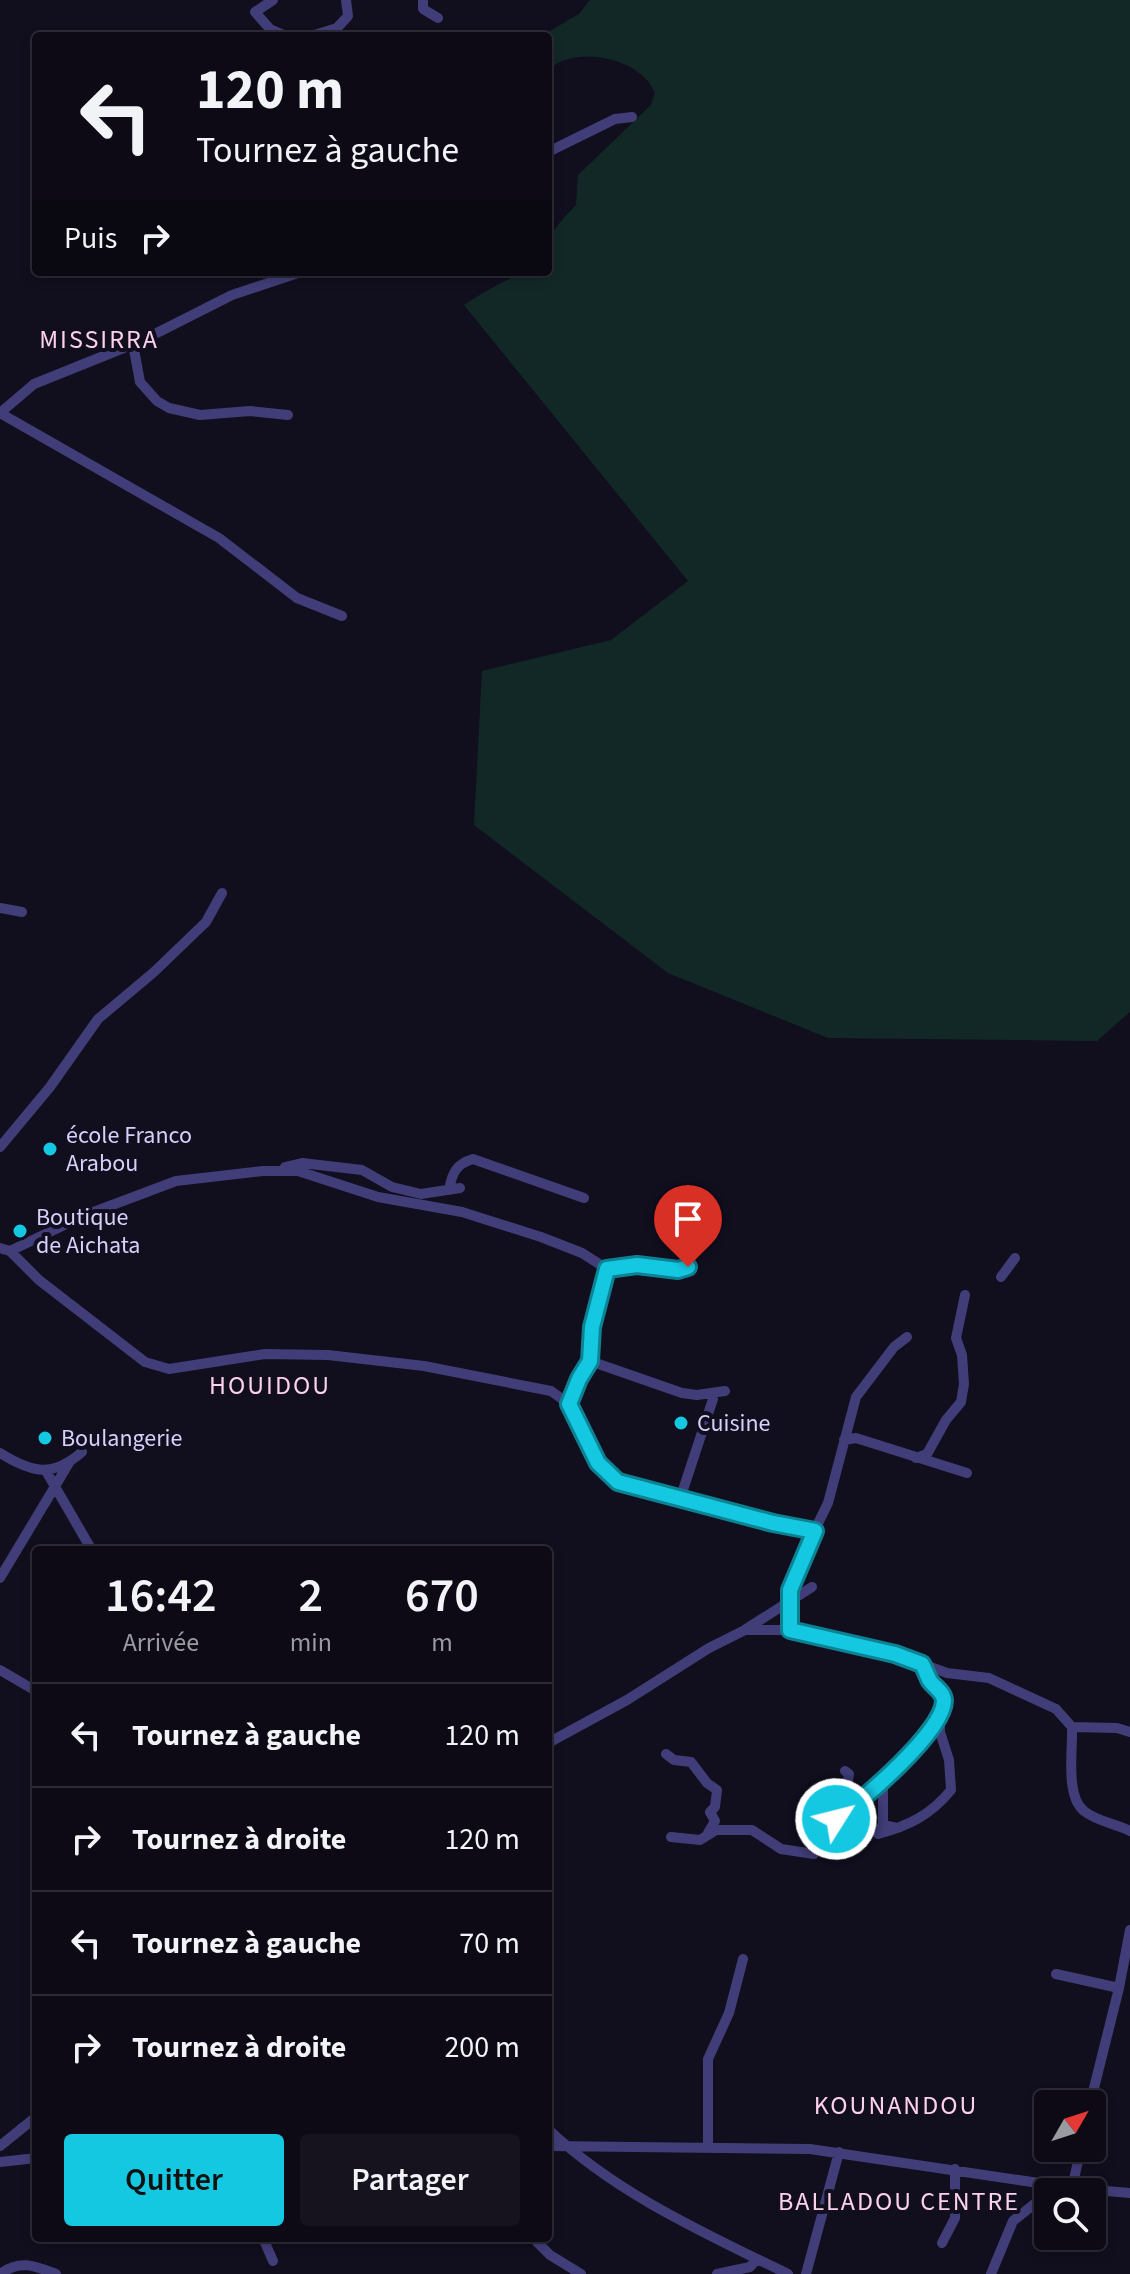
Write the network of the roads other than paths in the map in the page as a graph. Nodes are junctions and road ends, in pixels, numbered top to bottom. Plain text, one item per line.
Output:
1 (273, 0) edge
2 (346, 0) edge
3 (423, 0) edge
4 (438, 18) dead end
5 (268, 32) edge
6 (324, 32) edge
7 (632, 117) dead end
8 (552, 150) edge
9 (289, 276) edge
10 (133, 344) junction
11 (0, 413) edge
12 (288, 415) dead end
13 (342, 616) dead end
14 (222, 893) dead end
15 (0, 908) edge
16 (22, 912) dead end
17 (0, 1147) edge
18 (267, 1171) junction
19 (584, 1198) dead end
20 (5, 1249) edge
21 (1015, 1258) dead end
22 (688, 1267) dead end
23 (607, 1269) junction
24 (1001, 1277) dead end
25 (965, 1295) dead end
26 (907, 1337) dead end
27 (590, 1361) junction
28 (725, 1391) dead end
29 (713, 1399) dead end
30 (569, 1404) junction
31 (844, 1440) junction
32 (82, 1452) dead end
33 (0, 1453) edge
34 (916, 1458) junction
35 (69, 1463) junction
36 (46, 1471) junction
37 (967, 1473) dead end
38 (55, 1486) junction
39 (680, 1499) junction
40 (815, 1531) junction
41 (89, 1546) edge
42 (0, 1578) edge
43 (812, 1587) dead end
44 (790, 1600) junction
45 (745, 1630) junction
46 (790, 1630) junction
47 (922, 1664) junction
48 (0, 1670) edge
49 (32, 1689) edge
50 (940, 1712) junction
51 (1072, 1727) junction
52 (1130, 1732) edge
53 (552, 1741) edge
54 (666, 1754) dead end
55 (845, 1771) dead end
56 (883, 1782) junction
57 (858, 1803) junction
58 (836, 1819) junction
59 (897, 1828) junction
60 (1130, 1831) edge
61 (707, 1835) junction
62 (671, 1837) dead end
63 (1130, 1930) edge
64 (743, 1959) dead end
65 (1056, 1974) dead end
66 (1119, 1988) junction
67 (1094, 2090) edge
68 (32, 2120) edge
69 (19, 2131) junction
70 (552, 2133) edge
71 (0, 2146) edge
72 (552, 2146) edge
73 (565, 2146) junction
74 (708, 2147) junction
75 (839, 2152) junction
76 (32, 2158) edge
77 (2, 2162) edge
78 (955, 2169) junction
79 (1034, 2186) edge
80 (1106, 2191) edge
81 (1130, 2193) edge
82 (1034, 2204) edge
83 (265, 2242) edge
84 (537, 2242) dead end
85 (942, 2243) dead end
86 (757, 2259) junction
87 (273, 2261) dead end
88 (0, 2274) edge
89 (56, 2274) edge
90 (581, 2274) edge
91 (717, 2274) edge
92 (788, 2274) edge
93 (806, 2274) edge
94 (991, 2274) edge

1 - 5 street
2 - 6 street
3 - 4 street
7 - 8 street
9 - 10 street
10 - 11 street
10 - 12 street
11 - 13 street
14 - 17 street
15 - 16 street
18 - 19 street
18 - 20 street
18 - 23 street
20 - 30 street
21 - 24 street
22 - 23 street
23 - 27 street
25 - 34 street
26 - 31 street
27 - 28 street
27 - 30 street
29 - 39 street
30 - 39 street
31 - 34 street
31 - 40 street
32 - 35 street
33 - 36 street
34 - 37 street
35 - 36 street
35 - 38 street
36 - 38 street
38 - 41 street
38 - 42 street
39 - 40 street
40 - 44 street
43 - 44 street
44 - 45 street
44 - 46 street
45 - 46 street
45 - 53 street
46 - 47 street
47 - 50 street
47 - 51 street
48 - 49 street
50 - 56 street
50 - 59 street
51 - 52 street
51 - 60 street
54 - 61 street
55 - 58 street
56 - 57 street
56 - 59 street
57 - 58 street
57 - 59 street
58 - 61 street
61 - 62 street
63 - 66 street
64 - 74 street
65 - 66 street
66 - 67 street
68 - 69 street
69 - 71 street
69 - 77 street
70 - 73 street
72 - 73 street
73 - 74 street
73 - 86 street
74 - 75 street
75 - 78 street
75 - 93 street
76 - 77 street
78 - 79 street
78 - 85 street
80 - 81 street
82 - 94 street
83 - 87 street
84 - 90 street
86 - 91 street
86 - 92 street
88 - 89 street

